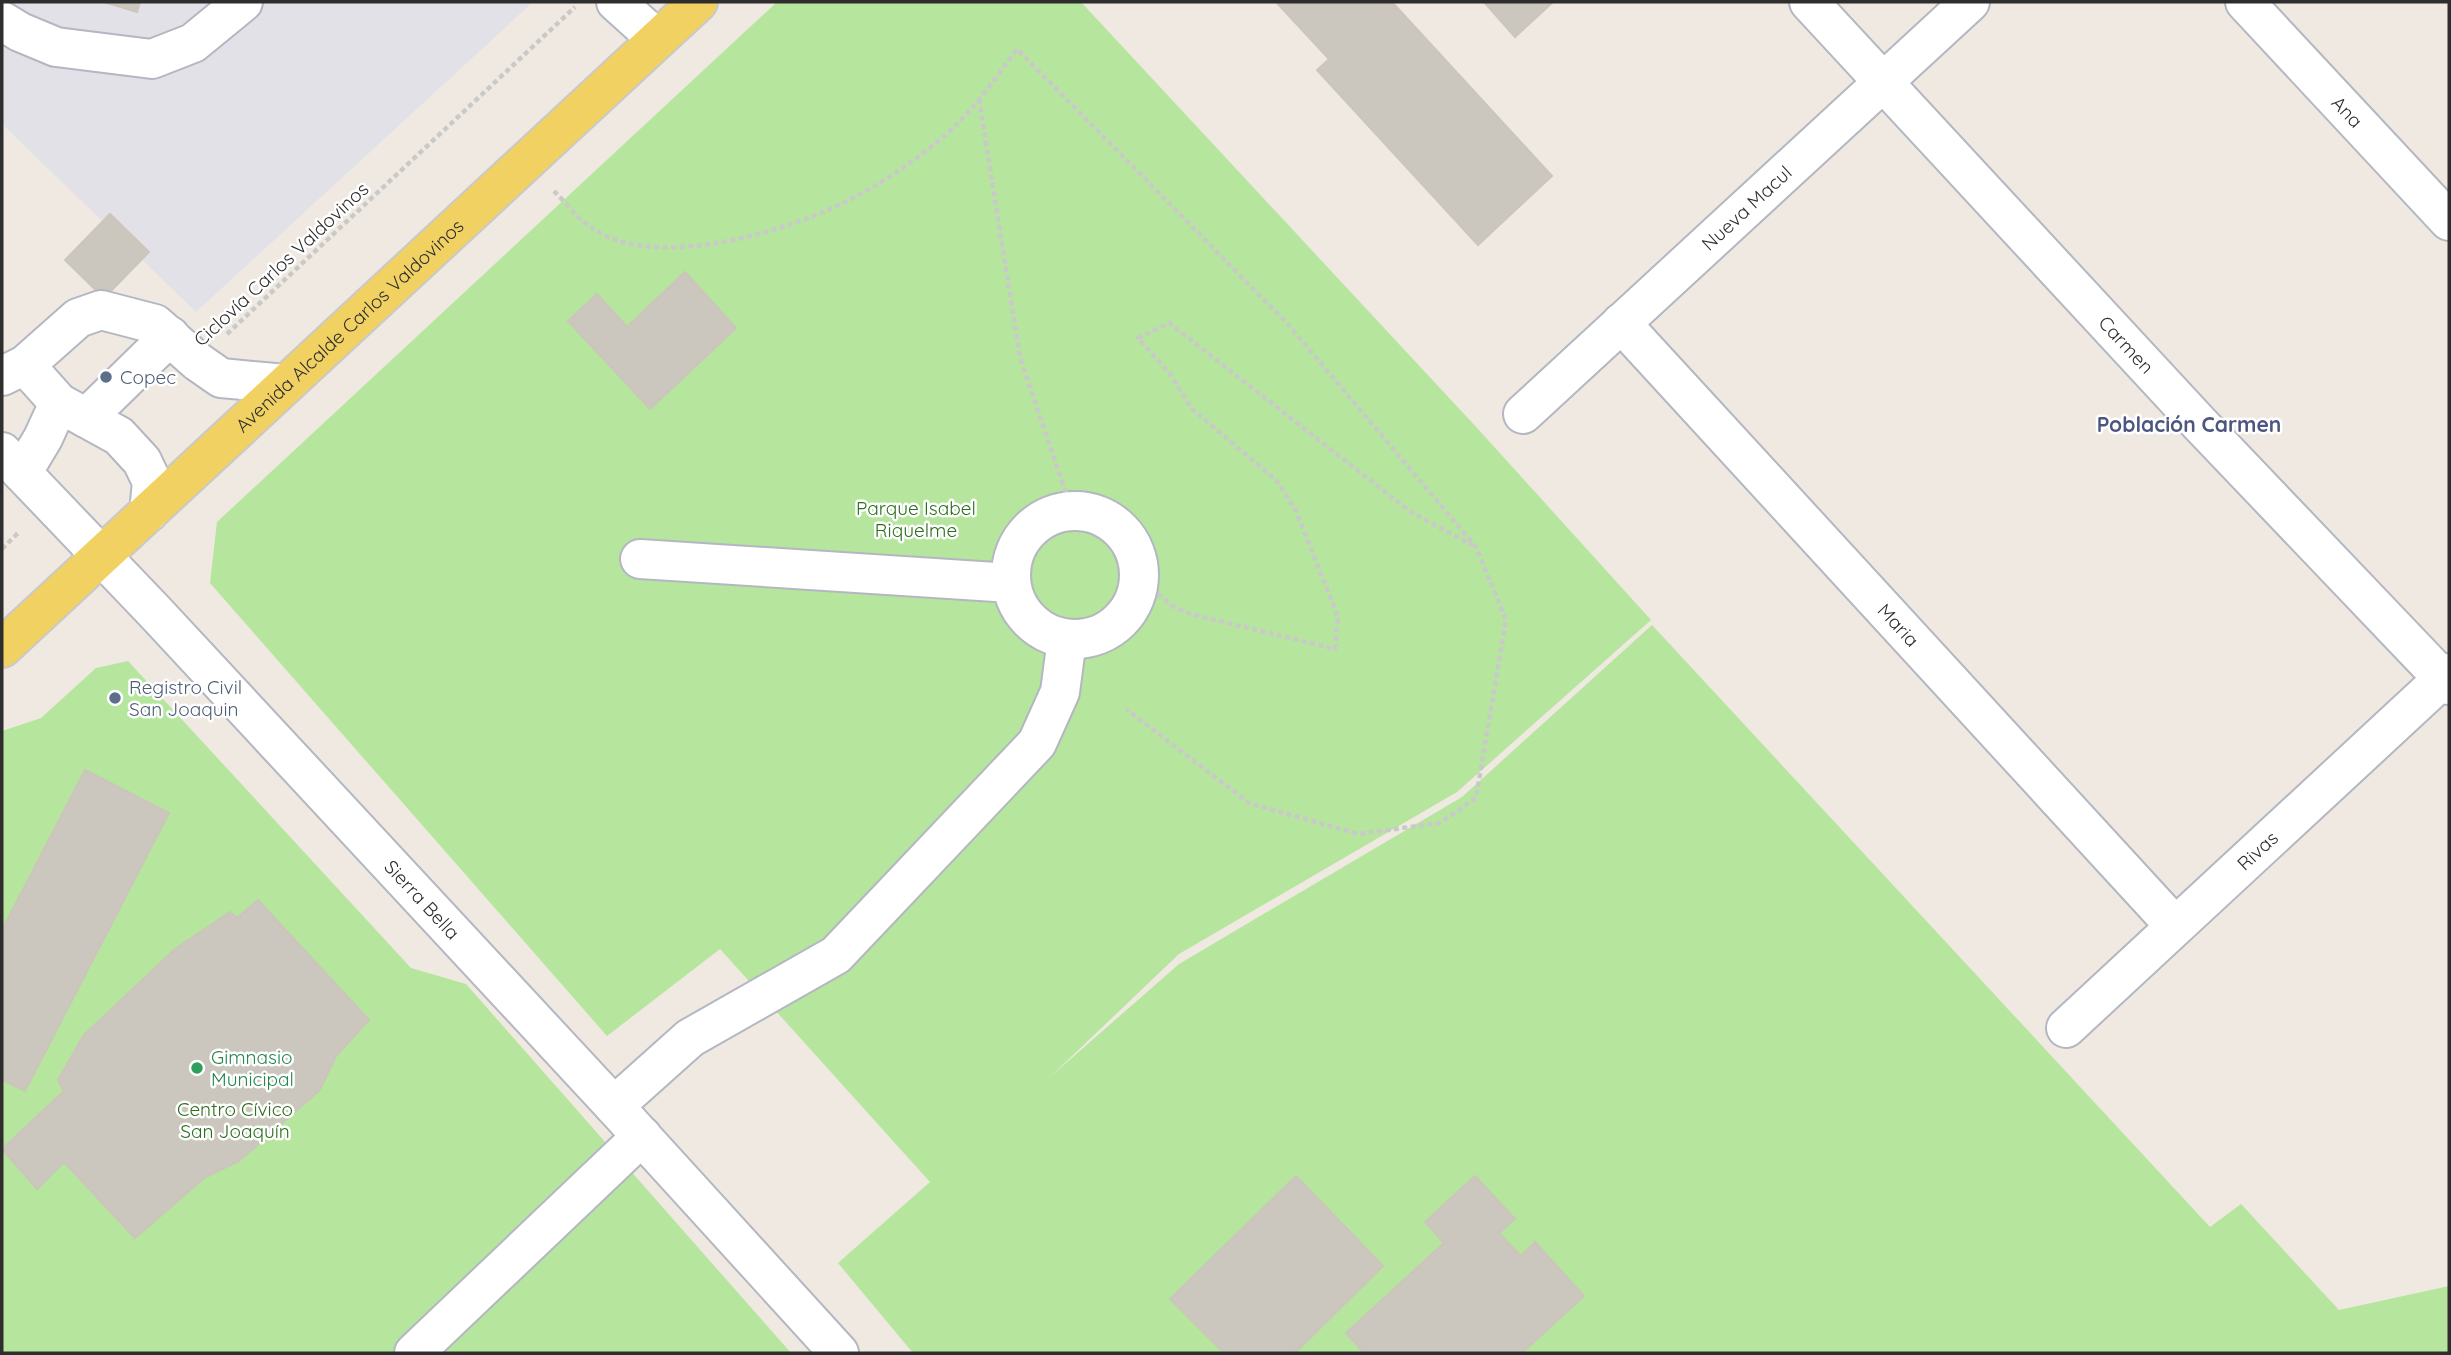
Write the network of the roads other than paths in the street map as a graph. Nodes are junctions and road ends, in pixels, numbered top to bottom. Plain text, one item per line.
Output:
1 (243, 2) edge
2 (617, 2) edge
3 (698, 2) edge
4 (1809, 2) edge
5 (1970, 2) edge
6 (2245, 2) edge
7 (2, 21) edge
8 (657, 39) junction
9 (1883, 82) junction
10 (2449, 221) edge
11 (1620, 323) junction
12 (170, 336) junction
13 (14, 370) edge
14 (286, 384) junction
15 (72, 410) junction
16 (1523, 414) dead end
17 (12, 463) edge
18 (149, 512) junction
19 (101, 556) junction
20 (639, 559) dead end
21 (1010, 583) junction
22 (1067, 639) junction
23 (2, 648) edge
24 (2447, 679) edge
25 (2175, 926) junction
26 (2066, 1028) dead end
27 (614, 1106) junction
28 (642, 1136) junction
29 (414, 1353) edge
30 (839, 1353) edge

1 - 7 street
2 - 8 street
3 - 8 main road, Avenida Alcalde Carlos Valdovinos
4 - 9 street, Carmen
5 - 9 street, Nueva Macul
6 - 10 street, Ana
8 - 14 main road, Avenida Alcalde Carlos Valdovinos
9 - 11 street, Nueva Macul
9 - 24 street, Carmen
11 - 16 street, Nueva Macul
11 - 25 street, Maria
12 - 13 street
12 - 14 street
12 - 15 street
13 - 15 street
14 - 18 main road, Avenida Alcalde Carlos Valdovinos
15 - 17 street
15 - 18 street
17 - 19 street, Sierra Bella
18 - 19 main road, Avenida Alcalde Carlos Valdovinos
19 - 23 main road, Avenida Alcalde Carlos Valdovinos
19 - 27 street, Sierra Bella
20 - 21 street
21 - 22 street
21 - 22 street
22 - 27 street
24 - 25 street, Rivas
25 - 26 street, Rivas
27 - 28 street, Sierra Bella
28 - 29 street
28 - 30 street, Sierra Bella

